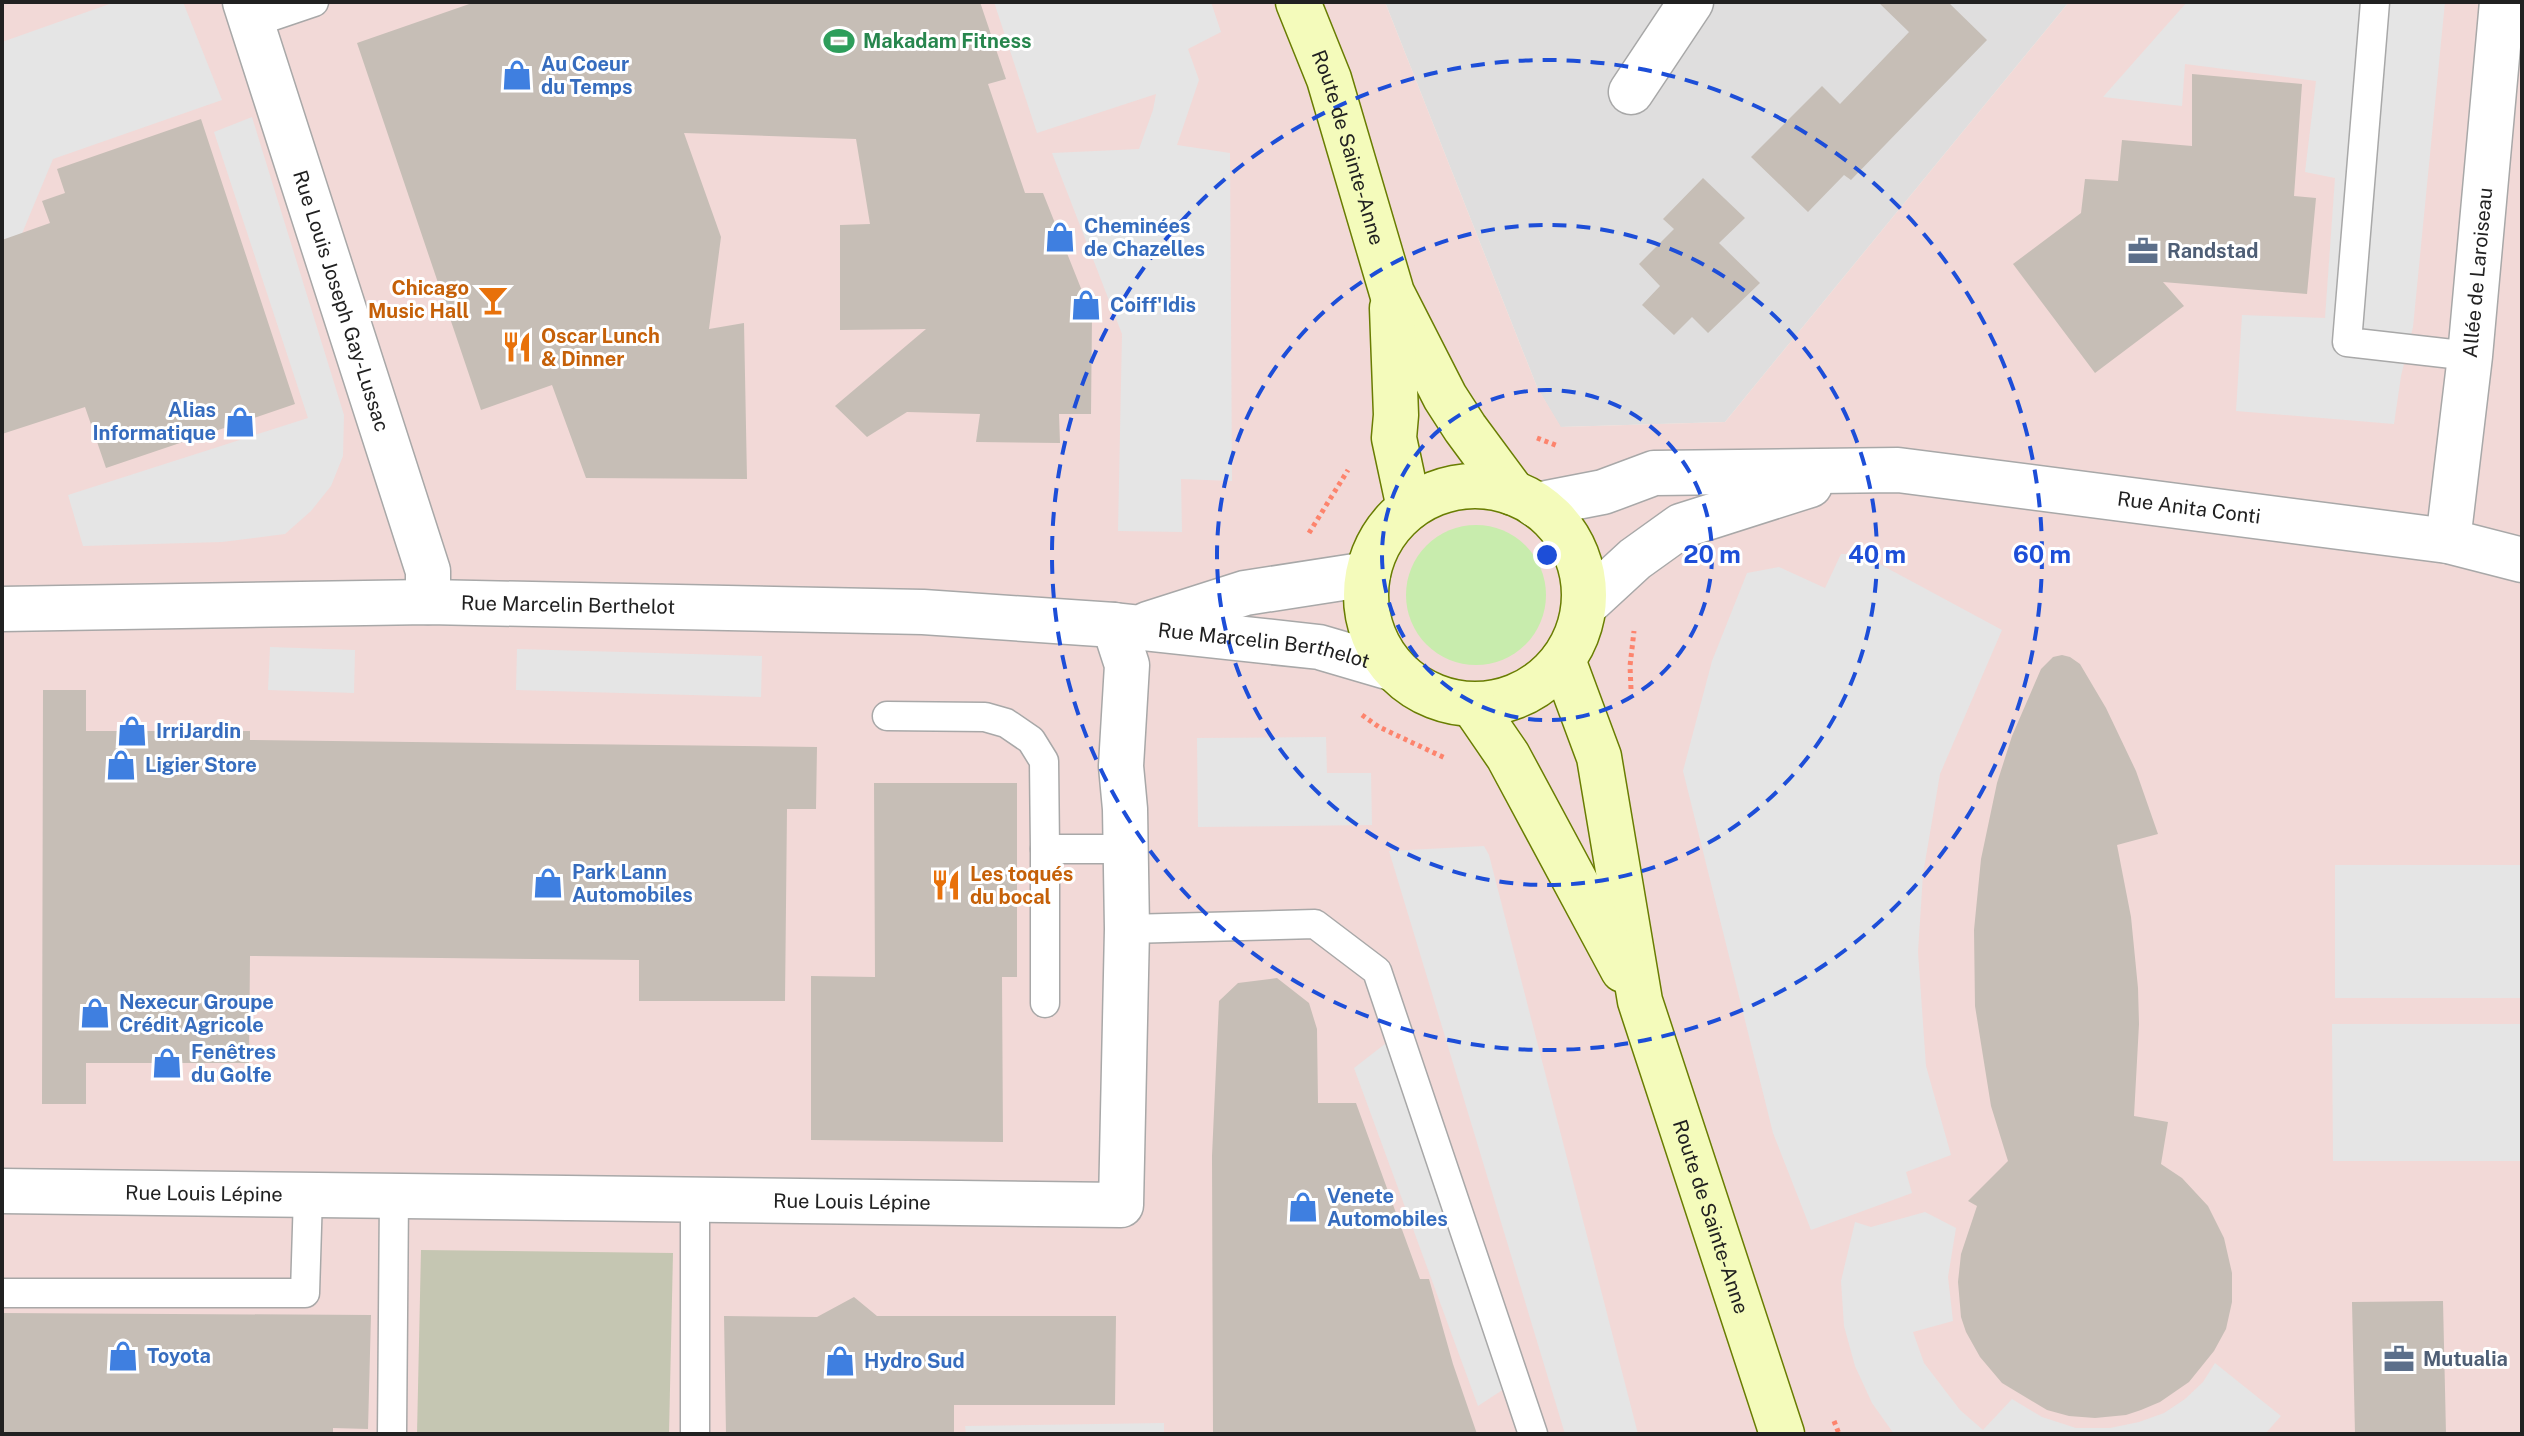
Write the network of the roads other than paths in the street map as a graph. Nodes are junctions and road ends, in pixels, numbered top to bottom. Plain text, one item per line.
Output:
1 (314, 2) edge
2 (1298, 2) edge
3 (1691, 2) edge
4 (2375, 2) edge
5 (2502, 2) edge
6 (248, 13) edge
7 (1631, 92) dead end
8 (1392, 293) junction
9 (2470, 356) junction
10 (1854, 470) junction
11 (1525, 499) junction
12 (1409, 508) junction
13 (2448, 541) junction
14 (2522, 560) edge
15 (1368, 574) junction
16 (428, 602) junction
17 (1584, 606) junction
18 (2, 609) edge
19 (1124, 627) junction
20 (1563, 660) junction
21 (1394, 669) junction
22 (1473, 705) junction
23 (887, 716) dead end
24 (1045, 849) junction
25 (1126, 849) junction
26 (1127, 929) junction
27 (1640, 1001) junction
28 (1045, 1003) dead end
29 (2, 1191) edge
30 (308, 1195) junction
31 (394, 1196) junction
32 (695, 1200) junction
33 (2, 1293) edge
34 (392, 1434) edge
35 (695, 1434) edge
36 (1533, 1434) edge
37 (1782, 1434) edge

1 - 6 lane
2 - 8 main road, Route de Sainte-Anne
3 - 7 street
4 - 9 lane
5 - 9 street, Allée de Laroiseau
6 - 16 street, Rue Louis Joseph Gay-Lussac
8 - 11 main road, Route de Sainte-Anne
8 - 12 main road, Route de Sainte-Anne
9 - 13 street, Allée de Laroiseau
10 - 11 street, Rue Anita Conti
10 - 13 street, Rue Anita Conti
10 - 17 street, Rue Anita Conti
11 - 12 main road
11 - 17 main road
12 - 15 main road
13 - 14 street, Rue Anita Conti
15 - 19 street, Rue Marcelin Berthelot
15 - 21 main road
16 - 18 street, Rue Marcelin Berthelot
16 - 19 street, Rue Marcelin Berthelot
17 - 20 main road
19 - 21 street, Rue Marcelin Berthelot
19 - 25 street, Rue Louis Lépine
20 - 22 main road
20 - 27 main road, Route de Sainte-Anne
21 - 22 main road
22 - 27 main road, Route de Sainte-Anne
23 - 24 lane
24 - 25 lane
24 - 28 lane
25 - 26 street, Rue Louis Lépine
26 - 32 street, Rue Louis Lépine
26 - 36 lane
27 - 37 main road, Route de Sainte-Anne
29 - 30 street, Rue Louis Lépine
30 - 31 street, Rue Louis Lépine
30 - 33 lane
31 - 32 street, Rue Louis Lépine
31 - 34 lane
32 - 35 lane

